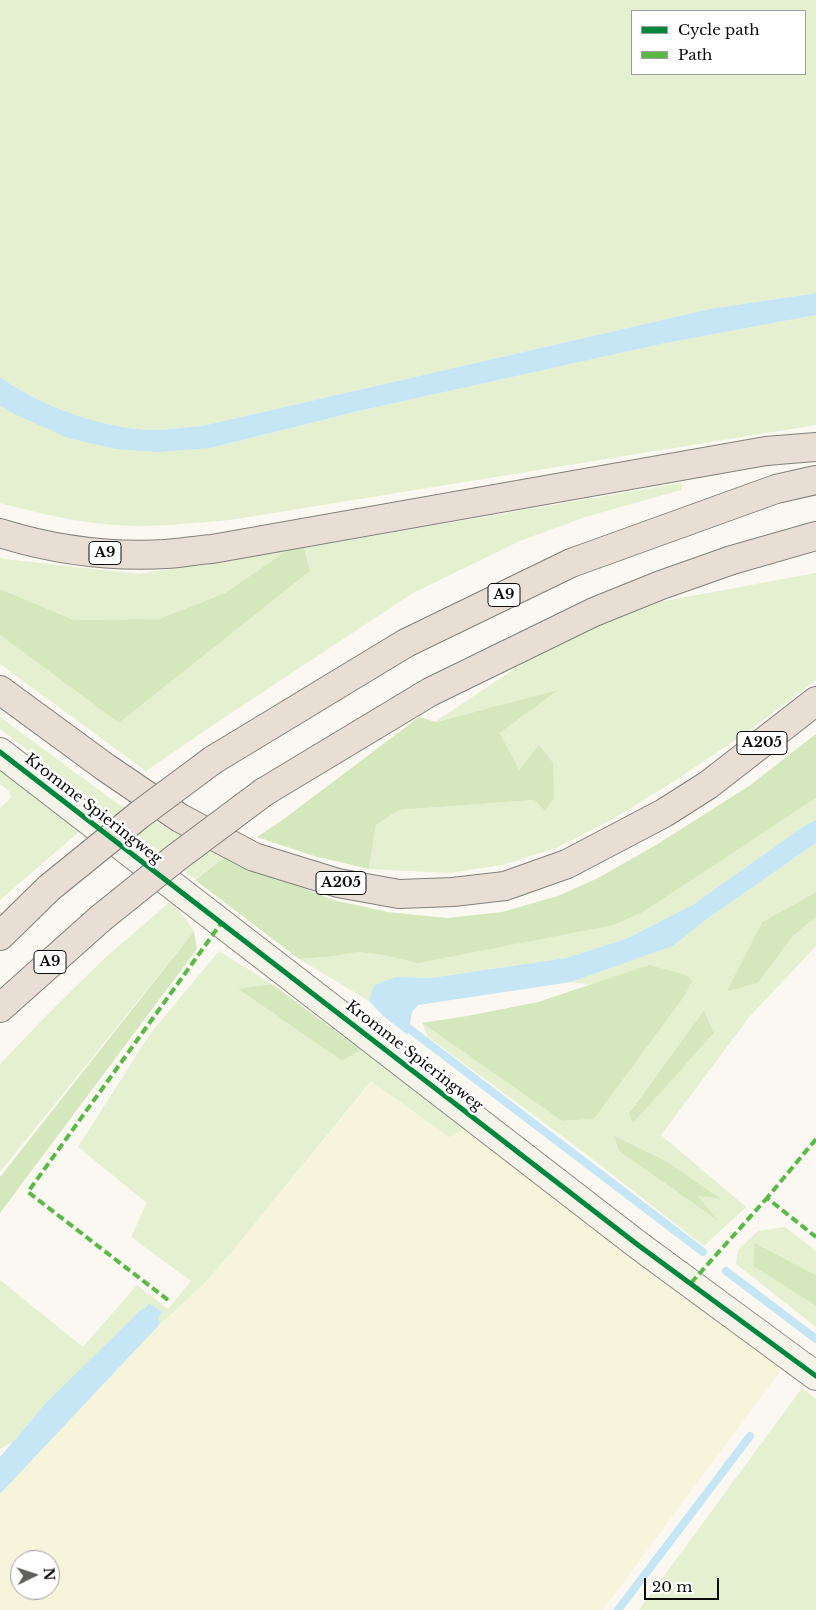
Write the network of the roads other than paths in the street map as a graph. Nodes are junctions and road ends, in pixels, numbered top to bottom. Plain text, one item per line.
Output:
1 (816, 448) edge
2 (816, 480) edge
3 (0, 533) edge
4 (816, 536) edge
5 (0, 690) edge
6 (816, 701) edge
7 (0, 752) edge
8 (0, 936) edge
9 (0, 1008) edge
10 (816, 1376) edge

1 - 3 highway, A9
2 - 8 highway, A9, bridge
4 - 9 highway, A9, bridge
5 - 6 highway, A205
7 - 10 street, Kromme Spieringweg

